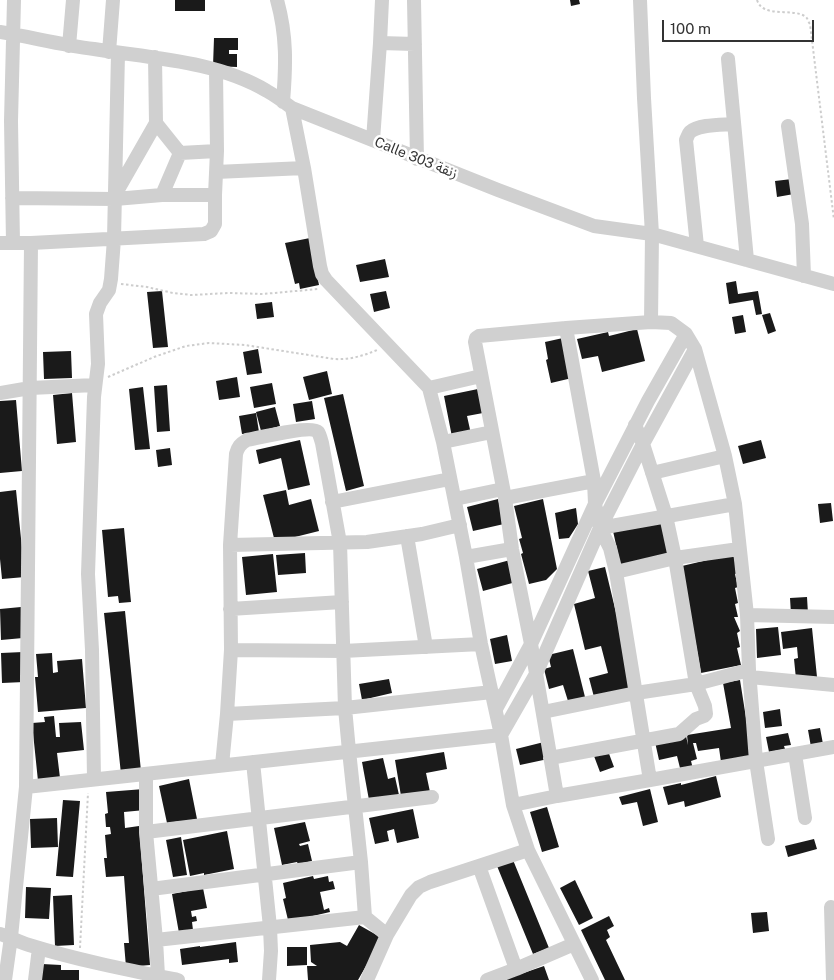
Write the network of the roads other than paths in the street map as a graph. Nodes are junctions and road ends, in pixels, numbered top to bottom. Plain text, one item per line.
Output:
1 (14, 0) edge
2 (73, 0) edge
3 (113, 0) edge
4 (277, 0) edge
5 (382, 0) edge
6 (414, 0) edge
7 (640, 0) edge
8 (7, 33) edge
9 (380, 43) junction
10 (415, 44) junction
11 (69, 46) junction
12 (113, 52) junction
13 (155, 57) junction
14 (728, 59) dead end
15 (216, 70) junction
16 (287, 105) junction
17 (6, 121) edge
18 (156, 122) junction
19 (734, 124) junction
20 (788, 126) dead end
21 (373, 140) junction
22 (217, 151) junction
23 (180, 153) junction
24 (417, 158) junction
25 (304, 168) junction
26 (216, 172) junction
27 (162, 195) junction
28 (215, 195) junction
29 (115, 197) junction
30 (12, 198) junction
31 (652, 234) junction
32 (114, 239) junction
33 (6, 243) edge
34 (31, 243) junction
35 (697, 246) junction
36 (747, 260) junction
37 (804, 276) junction
38 (834, 284) edge
39 (651, 322) junction
40 (566, 328) junction
41 (686, 334) junction
42 (695, 348) junction
43 (481, 376) junction
44 (95, 385) junction
45 (30, 388) junction
46 (429, 388) junction
47 (0, 393) edge
48 (635, 425) junction
49 (492, 432) junction
50 (443, 442) junction
51 (643, 444) junction
52 (725, 456) junction
53 (652, 473) junction
54 (450, 479) junction
55 (594, 481) junction
56 (504, 494) junction
57 (455, 500) junction
58 (332, 502) junction
59 (595, 504) junction
60 (735, 504) junction
61 (666, 516) junction
62 (460, 525) junction
63 (600, 528) junction
64 (407, 536) junction
65 (340, 543) junction
66 (230, 545) junction
67 (512, 549) junction
68 (739, 549) junction
69 (466, 557) junction
70 (675, 558) junction
71 (616, 572) junction
72 (342, 602) junction
73 (230, 609) junction
74 (747, 615) junction
75 (834, 617) edge
76 (481, 644) junction
77 (531, 644) junction
78 (426, 647) junction
79 (231, 650) junction
80 (343, 651) junction
81 (536, 674) junction
82 (750, 674) junction
83 (696, 684) junction
84 (834, 685) edge
85 (492, 692) junction
86 (636, 693) junction
87 (345, 708) junction
88 (496, 709) junction
89 (542, 712) junction
90 (227, 714) junction
91 (501, 735) junction
92 (643, 740) junction
93 (834, 750) edge
94 (349, 751) junction
95 (795, 754) junction
96 (550, 758) junction
97 (756, 761) junction
98 (254, 762) junction
99 (222, 765) junction
100 (146, 774) junction
101 (91, 780) junction
102 (650, 780) junction
103 (26, 787) junction
104 (557, 796) junction
105 (432, 797) dead end
106 (513, 805) junction
107 (356, 806) junction
108 (258, 818) junction
109 (805, 818) dead end
110 (146, 832) junction
111 (768, 839) dead end
112 (528, 850) junction
113 (361, 862) junction
114 (480, 866) junction
115 (264, 875) junction
116 (150, 890) junction
117 (831, 907) dead end
118 (365, 917) junction
119 (270, 928) junction
120 (387, 935) junction
121 (5, 936) edge
122 (156, 940) junction
123 (574, 944) junction
124 (39, 948) junction
125 (516, 969) junction
126 (125, 975) edge
127 (158, 976) junction
128 (5, 980) edge
129 (35, 980) edge
130 (178, 980) edge
131 (269, 980) edge
132 (368, 980) edge
133 (487, 980) edge
134 (592, 980) edge
135 (834, 980) edge

1 - 8 street
2 - 11 street
3 - 12 street
4 - 16 street
5 - 9 street
6 - 10 street
7 - 31 street
8 - 11 street, Calle 303 زنقة
8 - 17 street
9 - 10 street
9 - 21 street
10 - 24 street
11 - 12 street, Calle 303 زنقة
12 - 13 street, Calle 303 زنقة
12 - 29 street
13 - 15 street, Calle 303 زنقة
13 - 18 street
14 - 19 street
15 - 16 street, Calle 303 زنقة
15 - 22 street
16 - 21 street, Calle 303 زنقة
16 - 25 street
17 - 30 street
18 - 23 street
18 - 29 street
19 - 35 street
19 - 36 street
20 - 37 street
21 - 24 street, Calle 303 زنقة
22 - 23 street
22 - 26 street
23 - 27 street
24 - 31 street, Calle 303 زنقة
25 - 26 street
25 - 46 street
26 - 28 street
27 - 28 street
27 - 29 street
28 - 32 street
29 - 30 street
29 - 32 street
30 - 33 street
31 - 35 street, Calle 303 زنقة
31 - 39 street
32 - 34 street
32 - 44 street
33 - 34 street
34 - 45 street
35 - 36 street, Calle 303 زنقة
36 - 37 street, Calle 303 زنقة
37 - 38 street, Calle 303 زنقة
39 - 40 street
39 - 41 street
40 - 43 street
40 - 55 street
41 - 42 street
41 - 48 street
42 - 51 street
42 - 52 street
43 - 46 street
43 - 49 street
44 - 45 street
44 - 101 street
45 - 47 street
45 - 103 street
46 - 50 street
48 - 51 street
48 - 59 street
49 - 50 street
49 - 56 street
50 - 54 street
51 - 53 street
51 - 63 street
52 - 53 street
52 - 60 street
53 - 61 street
54 - 57 street
54 - 58 street
55 - 56 street
55 - 59 street
56 - 57 street
56 - 67 street
57 - 62 street
58 - 65 street
58 - 66 street
59 - 63 street
59 - 77 street
60 - 61 street
60 - 68 street
61 - 63 street
61 - 70 street
62 - 64 street
62 - 69 street
63 - 71 street
63 - 81 street
64 - 65 street
64 - 78 street
65 - 66 street
65 - 72 street
66 - 73 street
67 - 69 street
67 - 77 street
68 - 70 street
68 - 74 street
69 - 76 street
70 - 71 street
70 - 83 street
71 - 86 street
72 - 73 street
72 - 80 street
73 - 79 street
74 - 75 street
74 - 82 street
76 - 78 street
76 - 85 street
77 - 81 street
77 - 88 street
78 - 80 street
79 - 80 street
79 - 90 street
80 - 87 street
81 - 89 street
81 - 91 street
82 - 83 street
82 - 84 street
82 - 97 street
83 - 86 street
83 - 92 street
85 - 87 street
85 - 88 street
86 - 89 street
86 - 92 street
87 - 90 street
87 - 94 street
88 - 91 street
89 - 96 street
90 - 99 street
91 - 94 street
91 - 106 street
92 - 96 street
92 - 102 street
93 - 95 street
94 - 98 street
94 - 107 street
95 - 97 street
95 - 109 street
96 - 104 street
97 - 102 street
97 - 111 street
98 - 99 street
98 - 108 street
99 - 100 street
100 - 101 street
100 - 110 street
101 - 103 street
102 - 104 street
103 - 121 street
104 - 106 street
105 - 107 street
106 - 112 street
107 - 108 street
107 - 113 street
108 - 110 street
108 - 115 street
110 - 116 street
112 - 114 street
112 - 123 street
113 - 115 street
113 - 118 street
114 - 120 street
114 - 125 street
115 - 116 street
115 - 119 street
116 - 122 street
117 - 135 street
118 - 119 street
118 - 120 street
119 - 122 street
119 - 131 street
120 - 132 street
121 - 124 street
121 - 128 street
122 - 127 street
123 - 125 street
123 - 134 street
124 - 126 street
124 - 129 street
125 - 133 street
126 - 127 street
127 - 130 street

